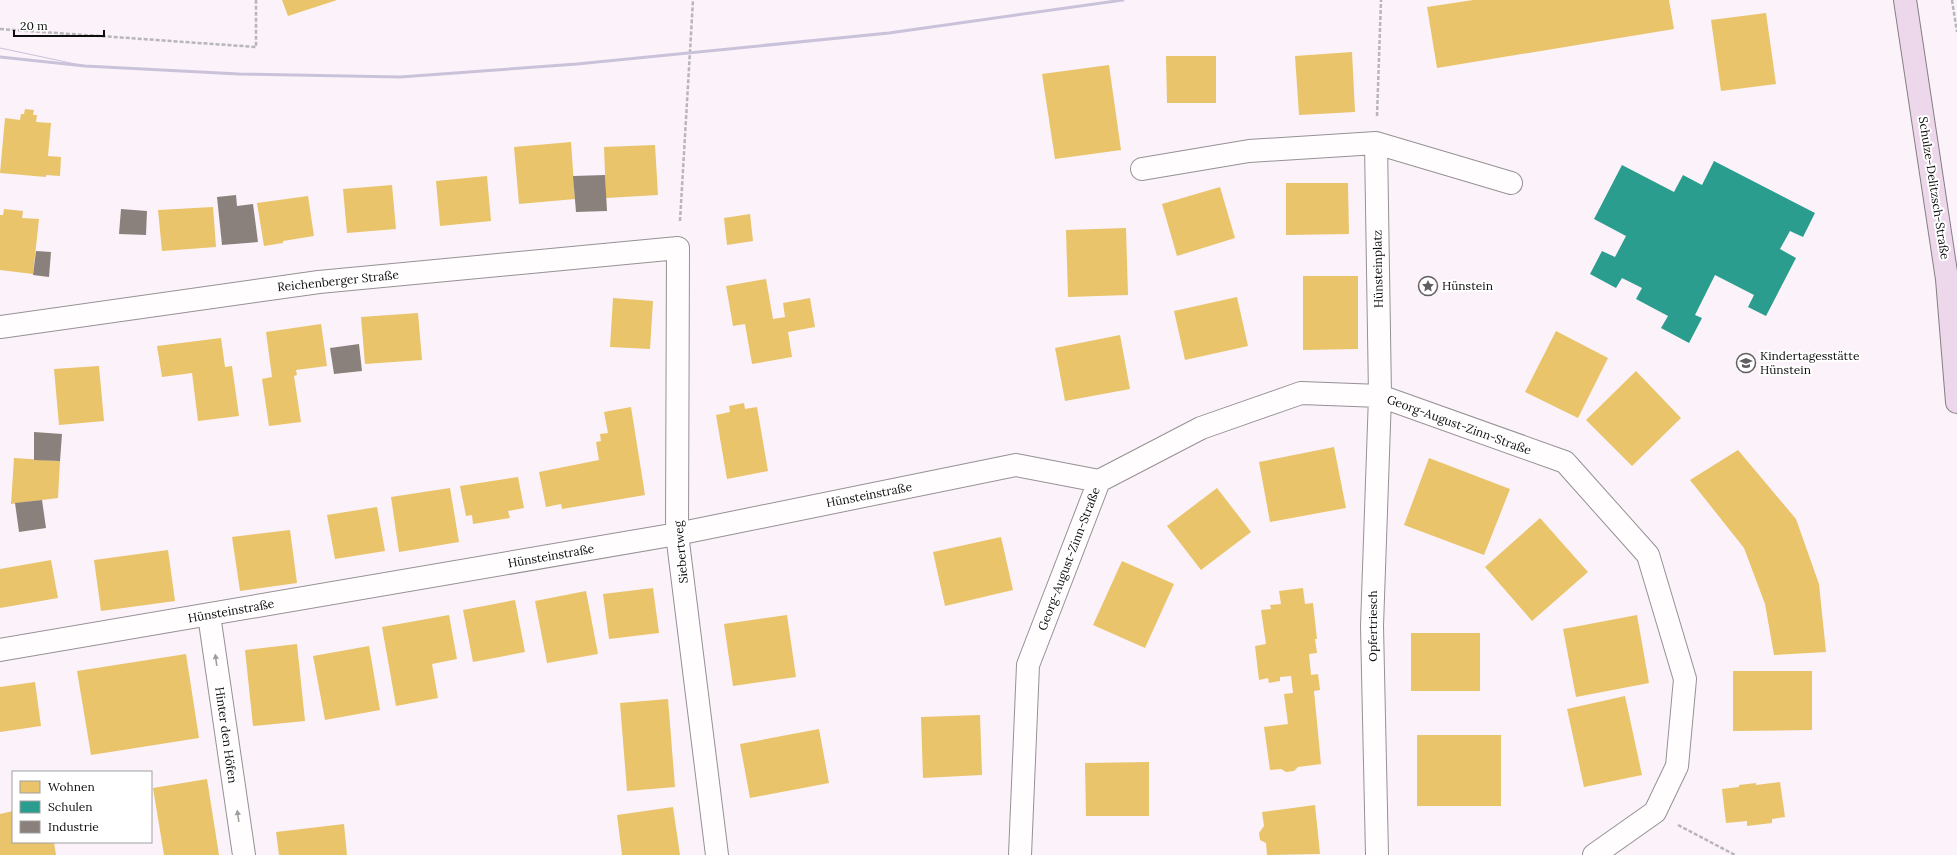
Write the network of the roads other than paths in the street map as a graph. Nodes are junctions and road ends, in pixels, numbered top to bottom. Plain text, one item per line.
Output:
1 (1906, 0) edge
2 (1376, 142) junction
3 (1142, 168) dead end
4 (1511, 183) dead end
5 (678, 248) joint
6 (0, 327) edge
7 (1380, 396) junction
8 (1957, 402) edge
9 (1099, 481) junction
10 (677, 534) junction
11 (209, 615) junction
12 (0, 650) edge
13 (244, 855) edge
14 (718, 855) edge
15 (1020, 855) edge
16 (1377, 855) edge
17 (1594, 855) edge

1 - 8 main road, Schulze-Delitzsch-Straße
2 - 3 street
2 - 4 street
2 - 7 street, Hünsteinplatz
5 - 6 street, Reichenberger Straße
5 - 10 street, Siebertweg
7 - 9 street, Georg-August-Zinn-Straße
7 - 16 street, Opfertriesch
7 - 17 street, Georg-August-Zinn-Straße
9 - 10 street, Hünsteinstraße
9 - 15 street, Georg-August-Zinn-Straße
10 - 11 street, Hünsteinstraße
10 - 14 street, Siebertweg
11 - 12 street, Hünsteinstraße
13 -> 11 street, Hinter den Höfen

